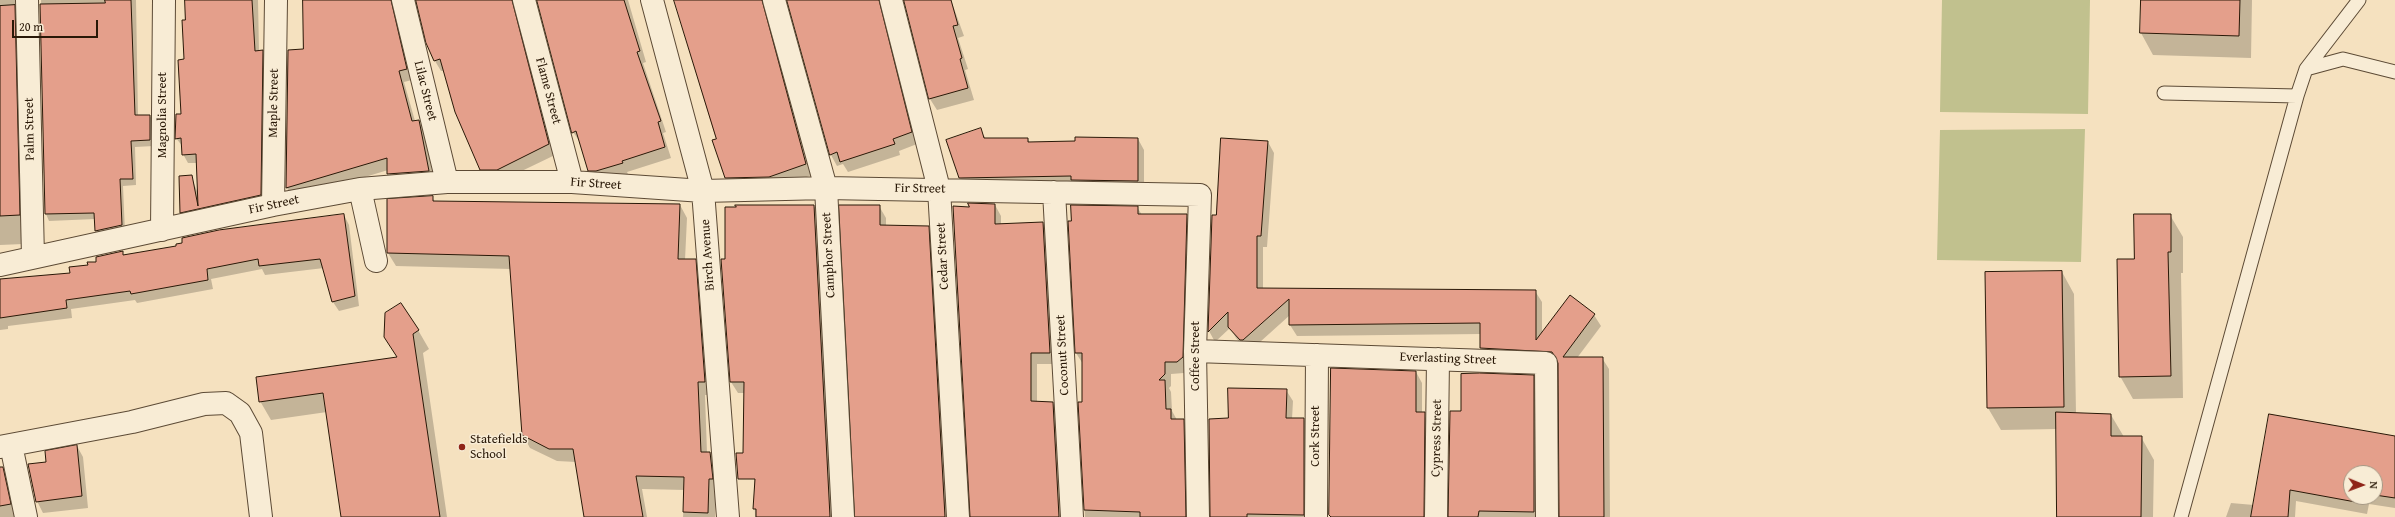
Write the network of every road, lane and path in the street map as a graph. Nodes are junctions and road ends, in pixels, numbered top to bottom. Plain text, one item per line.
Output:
1 (27, 0) edge
2 (164, 0) edge
3 (276, 0) edge
4 (403, 0) edge
5 (524, 0) edge
6 (652, 0) edge
7 (774, 0) edge
8 (891, 0) edge
9 (2359, 0) edge
10 (2306, 69) junction
11 (2395, 72) edge
12 (2164, 93) dead end
13 (2297, 96) junction
14 (447, 182) junction
15 (572, 182) junction
16 (826, 188) junction
17 (360, 189) junction
18 (939, 189) junction
19 (703, 191) junction
20 (1054, 192) junction
21 (1200, 195) joint
22 (273, 205) junction
23 (162, 230) junction
24 (33, 257) junction
25 (376, 261) dead end
26 (0, 264) edge
27 (1195, 351) junction
28 (1317, 355) junction
29 (1438, 359) junction
30 (6, 446) edge
31 (26, 517) edge
32 (261, 517) edge
33 (728, 517) edge
34 (843, 517) edge
35 (958, 517) edge
36 (1072, 517) edge
37 (1198, 517) edge
38 (1316, 517) edge
39 (1436, 517) edge
40 (1547, 517) edge
41 (2181, 517) edge

1 - 24 street, Palm Street
2 - 23 street, Magnolia Street
3 - 22 street, Maple Street
4 - 14 street, Lilac Street
5 - 15 street, Flame Street
6 - 19 street, Birch Avenue
7 - 16 street, Camphor Street
8 - 18 street, Cedar Street
9 - 10 lane
10 - 11 lane
10 - 13 lane
12 - 13 lane
13 - 41 lane
14 - 15 street, Fir Street
14 - 17 street, Fir Street
15 - 19 street, Fir Street
16 - 18 street, Fir Street
16 - 19 street, Fir Street
16 - 34 street, Camphor Street
17 - 22 street, Fir Street
17 - 25 street
18 - 20 street, Fir Street
18 - 35 street, Cedar Street
19 - 33 street, Birch Avenue
20 - 21 street, Fir Street
20 - 36 street, Coconut Street
21 - 27 street, Coffee Street
22 - 23 street, Fir Street
23 - 24 street, Fir Street
24 - 26 street, Fir Street
27 - 28 street, Everlasting Street
27 - 37 street, Coffee Street
28 - 29 street, Everlasting Street
28 - 38 street, Cork Street
29 - 39 street, Cypress Street
29 - 40 street, Everlasting Street
30 - 31 street
30 - 32 street

